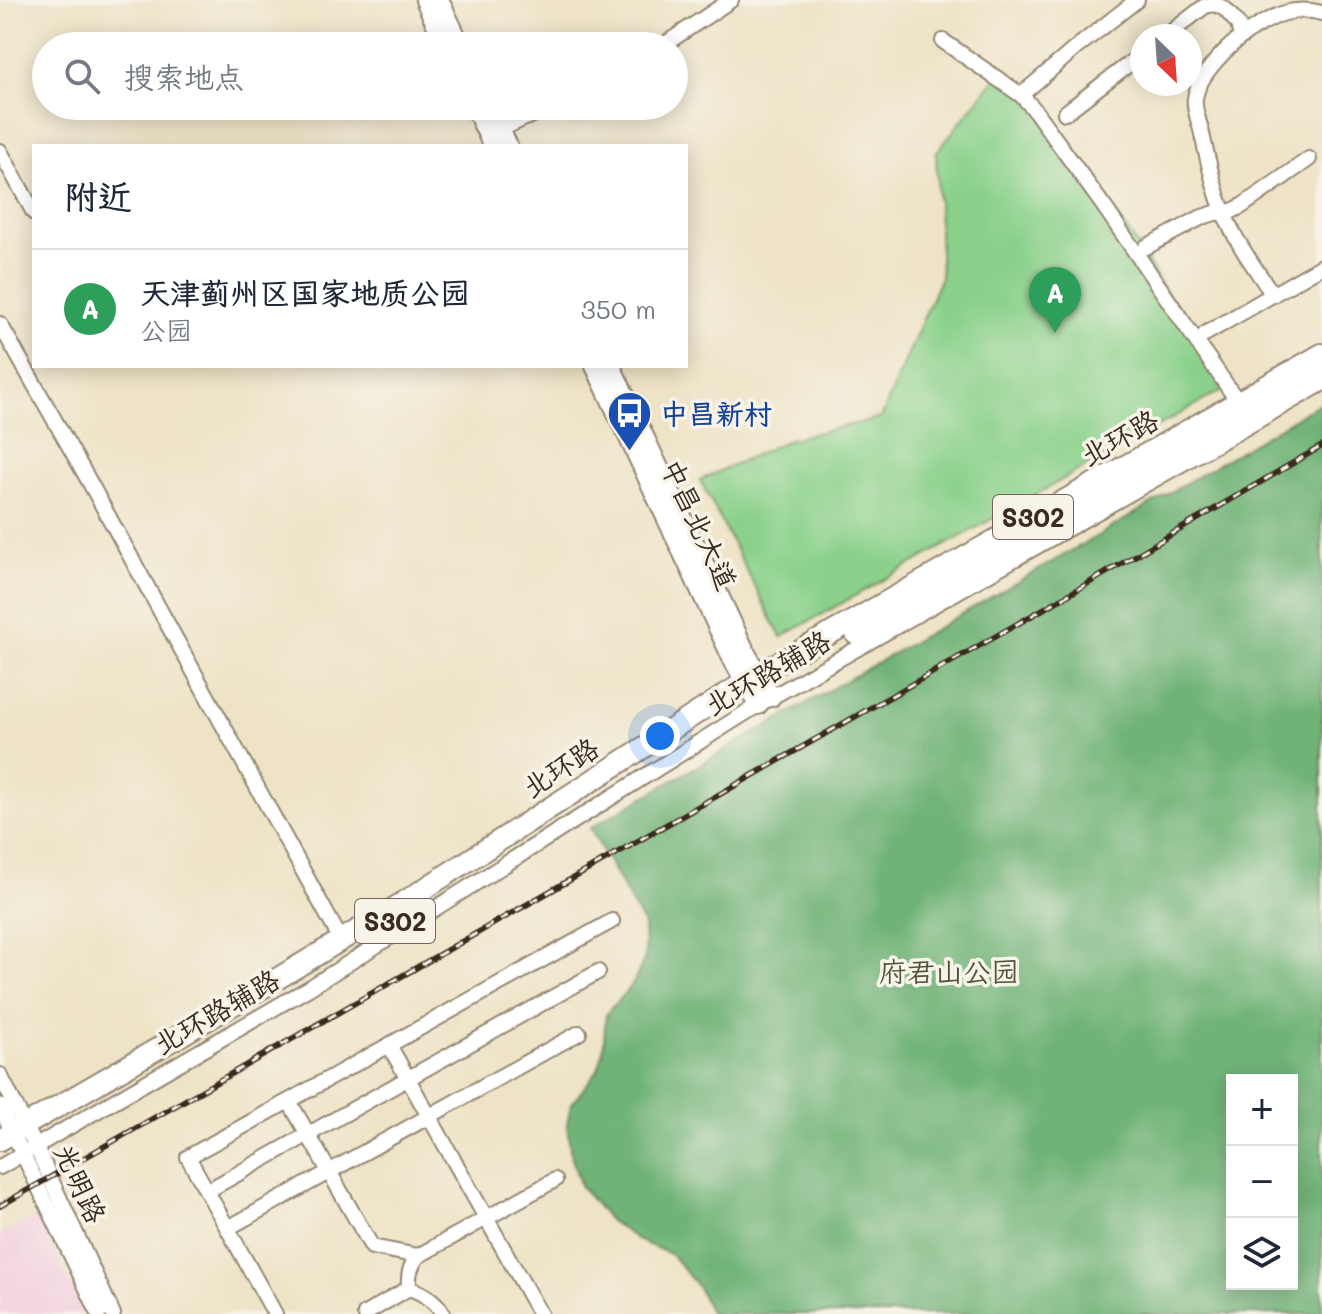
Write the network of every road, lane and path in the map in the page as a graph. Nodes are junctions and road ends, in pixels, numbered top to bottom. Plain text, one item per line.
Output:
1 (425, 0) edge
2 (439, 0) edge
3 (731, 0) edge
4 (1137, 0) edge
5 (1215, 2) edge
6 (1287, 6) edge
7 (1322, 13) edge
8 (1182, 24) edge
9 (440, 32) edge
10 (454, 32) edge
11 (683, 32) edge
12 (1241, 37) junction
13 (943, 41) dead end
14 (1130, 63) edge
15 (1021, 95) junction
16 (1065, 113) dead end
17 (484, 120) edge
18 (529, 120) edge
19 (497, 139) edge
20 (0, 151) edge
21 (1309, 159) dead end
22 (32, 209) edge
23 (1223, 212) junction
24 (1146, 247) dead end
25 (1322, 266) edge
26 (1273, 295) junction
27 (0, 324) edge
28 (1205, 334) dead end
29 (1322, 354) edge
30 (596, 368) edge
31 (612, 368) edge
32 (1322, 370) edge
33 (1322, 384) edge
34 (1299, 391) junction
35 (1234, 396) dead end
36 (1322, 397) edge
37 (758, 690) junction
38 (612, 921) dead end
39 (341, 940) junction
40 (598, 972) dead end
41 (579, 1033) dead end
42 (389, 1045) junction
43 (0, 1075) edge
44 (408, 1078) junction
45 (289, 1101) junction
46 (0, 1106) edge
47 (429, 1117) junction
48 (308, 1135) junction
49 (21, 1140) edge
50 (0, 1154) edge
51 (0, 1167) edge
52 (329, 1172) junction
53 (555, 1180) dead end
54 (207, 1191) junction
55 (486, 1218) junction
56 (228, 1228) junction
57 (418, 1256) junction
58 (409, 1288) junction
59 (272, 1313) edge
60 (99, 1314) edge
61 (113, 1314) edge
62 (365, 1314) edge
63 (443, 1314) edge
64 (540, 1314) edge

1 - 9 main road
2 - 10 main road
3 - 11 street
4 - 15 street
5 - 8 street
5 - 12 street
6 - 7 street
6 - 12 street
12 - 23 street
13 - 15 street
14 - 16 street
15 - 35 street
17 - 19 main road
18 - 19 street
20 - 22 street
21 - 23 street
23 - 24 street
23 - 26 street
25 - 26 street
26 - 28 street
27 - 39 street
29 - 37 highway, 北环路 / S302
30 - 37 main road, 中昌北大道
31 - 37 main road, 中昌北大道
32 - 34 highway, 北环路 / S302
33 - 34 street
34 - 36 street
34 - 37 highway, 北环路 / S302
37 - 39 highway, 北环路 / S302
37 - 49 highway, 北环路 / S302
38 - 42 street
39 - 49 highway, 北环路 / S302
40 - 44 street
41 - 47 street
42 - 44 street
42 - 45 street
43 - 49 street, 光明路
44 - 47 street
44 - 48 street
45 - 48 street
45 - 54 street
46 - 49 street, 光明路
47 - 52 street
47 - 55 street
48 - 52 street
48 - 54 street
49 - 50 highway, 北环路 / S302
49 - 51 street
49 - 60 street, 光明路
49 - 61 street, 光明路
52 - 56 street
52 - 57 street
53 - 55 street
54 - 56 street
55 - 57 street
55 - 64 street
56 - 59 street
57 - 58 street
58 - 62 street
58 - 63 street

